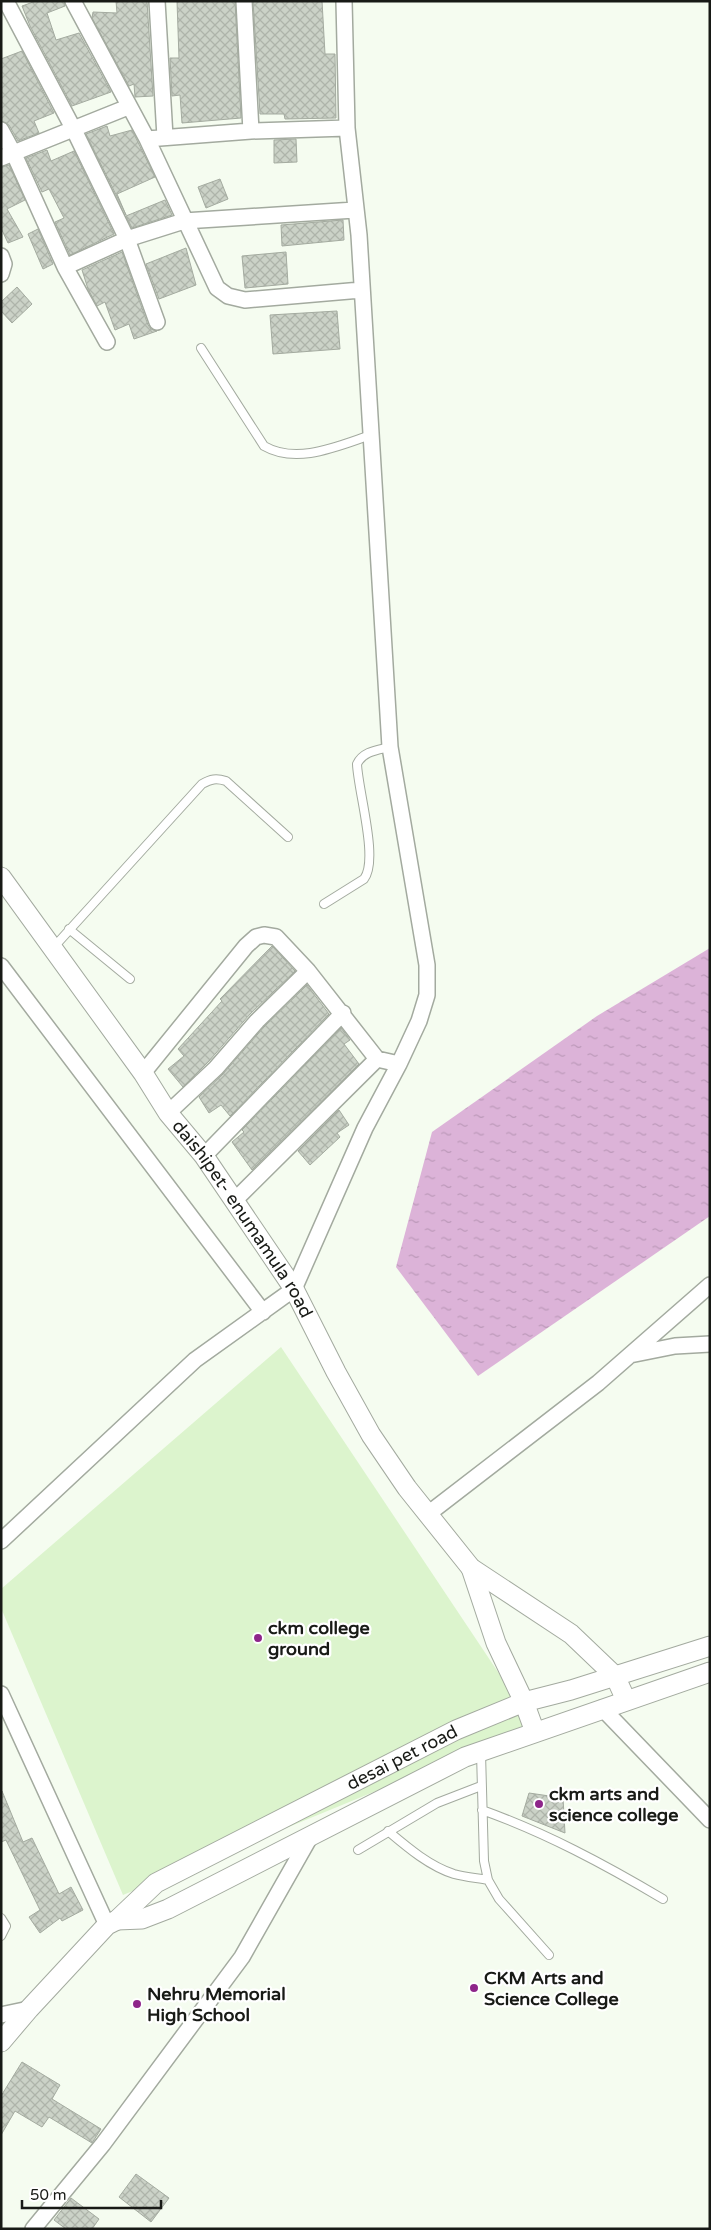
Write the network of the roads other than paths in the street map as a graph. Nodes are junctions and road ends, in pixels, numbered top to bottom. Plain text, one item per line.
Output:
1 (6, 1) edge
2 (74, 1) edge
3 (157, 1) edge
4 (244, 1) edge
5 (344, 1) edge
6 (128, 107) junction
7 (347, 128) junction
8 (1, 130) edge
9 (74, 130) junction
10 (251, 131) junction
11 (165, 137) junction
12 (147, 139) junction
13 (8, 156) edge
14 (355, 210) junction
15 (184, 221) junction
16 (127, 239) junction
17 (1, 256) edge
18 (65, 267) junction
19 (1, 274) edge
20 (361, 290) junction
21 (157, 322) dead end
22 (107, 342) dead end
23 (201, 348) dead end
24 (366, 437) junction
25 (390, 747) junction
26 (288, 837) dead end
27 (1, 877) edge
28 (324, 904) dead end
29 (69, 929) junction
30 (52, 948) junction
31 (1, 966) edge
32 (308, 971) junction
33 (130, 979) dead end
34 (343, 1014) junction
35 (377, 1059) junction
36 (399, 1064) junction
37 (143, 1073) junction
38 (168, 1113) junction
39 (204, 1156) junction
40 (235, 1200) junction
41 (710, 1285) edge
42 (294, 1289) junction
43 (263, 1312) junction
44 (710, 1344) edge
45 (628, 1355) junction
46 (428, 1514) junction
47 (1, 1542) edge
48 (470, 1568) junction
49 (710, 1646) edge
50 (710, 1672) edge
51 (615, 1676) junction
52 (1, 1694) edge
53 (626, 1700) junction
54 (524, 1702) junction
55 (602, 1708) junction
56 (536, 1732) junction
57 (481, 1751) junction
58 (482, 1786) junction
59 (482, 1810) junction
60 (710, 1820) edge
61 (388, 1831) junction
62 (310, 1836) junction
63 (358, 1850) dead end
64 (488, 1880) junction
65 (663, 1899) dead end
66 (1, 1918) edge
67 (112, 1922) junction
68 (1, 1936) edge
69 (549, 1955) dead end
70 (29, 2009) junction
71 (1, 2015) edge
72 (1, 2042) edge
73 (33, 2229) edge

1 - 9 street
2 - 6 street
3 - 11 street
4 - 10 street
5 - 7 street
6 - 9 street
6 - 12 street
7 - 10 street
7 - 14 street
8 - 13 street
9 - 13 street
9 - 16 street
10 - 11 street
11 - 12 street
12 - 15 street
13 - 18 street
14 - 15 street
14 - 20 street
15 - 16 street
15 - 20 street
16 - 18 street
16 - 21 street
17 - 19 street
18 - 22 street
20 - 24 street
23 - 24 lane
24 - 25 street
25 - 28 lane
25 - 36 street
26 - 29 lane
27 - 30 street, daishipet- enumamula road
29 - 30 lane
29 - 33 lane
30 - 37 street, daishipet- enumamula road
31 - 43 street
32 - 34 street
32 - 37 street
32 - 38 street
34 - 35 street
34 - 39 street
35 - 36 street
35 - 40 street
36 - 42 street
37 - 38 street, daishipet- enumamula road
38 - 39 street, daishipet- enumamula road
39 - 40 street, daishipet- enumamula road
40 - 42 street, daishipet- enumamula road
41 - 45 street
42 - 43 street
42 - 46 street, daishipet- enumamula road
43 - 47 street
44 - 45 street
45 - 46 street
46 - 48 street, daishipet- enumamula road
48 - 51 street, daishipet- enumamula road
48 - 54 street, daishipet- enumamula road
49 - 51 street, desai pet road
50 - 53 street, desai pet road
51 - 53 street, daishipet- enumamula road
51 - 54 street, desai pet road
52 - 67 street
53 - 55 street, desai pet road
54 - 56 street, daishipet- enumamula road
54 - 67 street, desai pet road
55 - 56 street, desai pet road
55 - 60 street
56 - 57 street, desai pet road
57 - 58 lane
57 - 62 street, desai pet road
58 - 59 lane
58 - 61 lane
59 - 64 lane
59 - 65 lane
61 - 63 lane
61 - 64 lane
62 - 67 street, desai pet road
62 - 73 street
64 - 69 lane
66 - 68 lane
67 - 70 street, desai pet road
70 - 71 street
70 - 72 street, desai pet road

